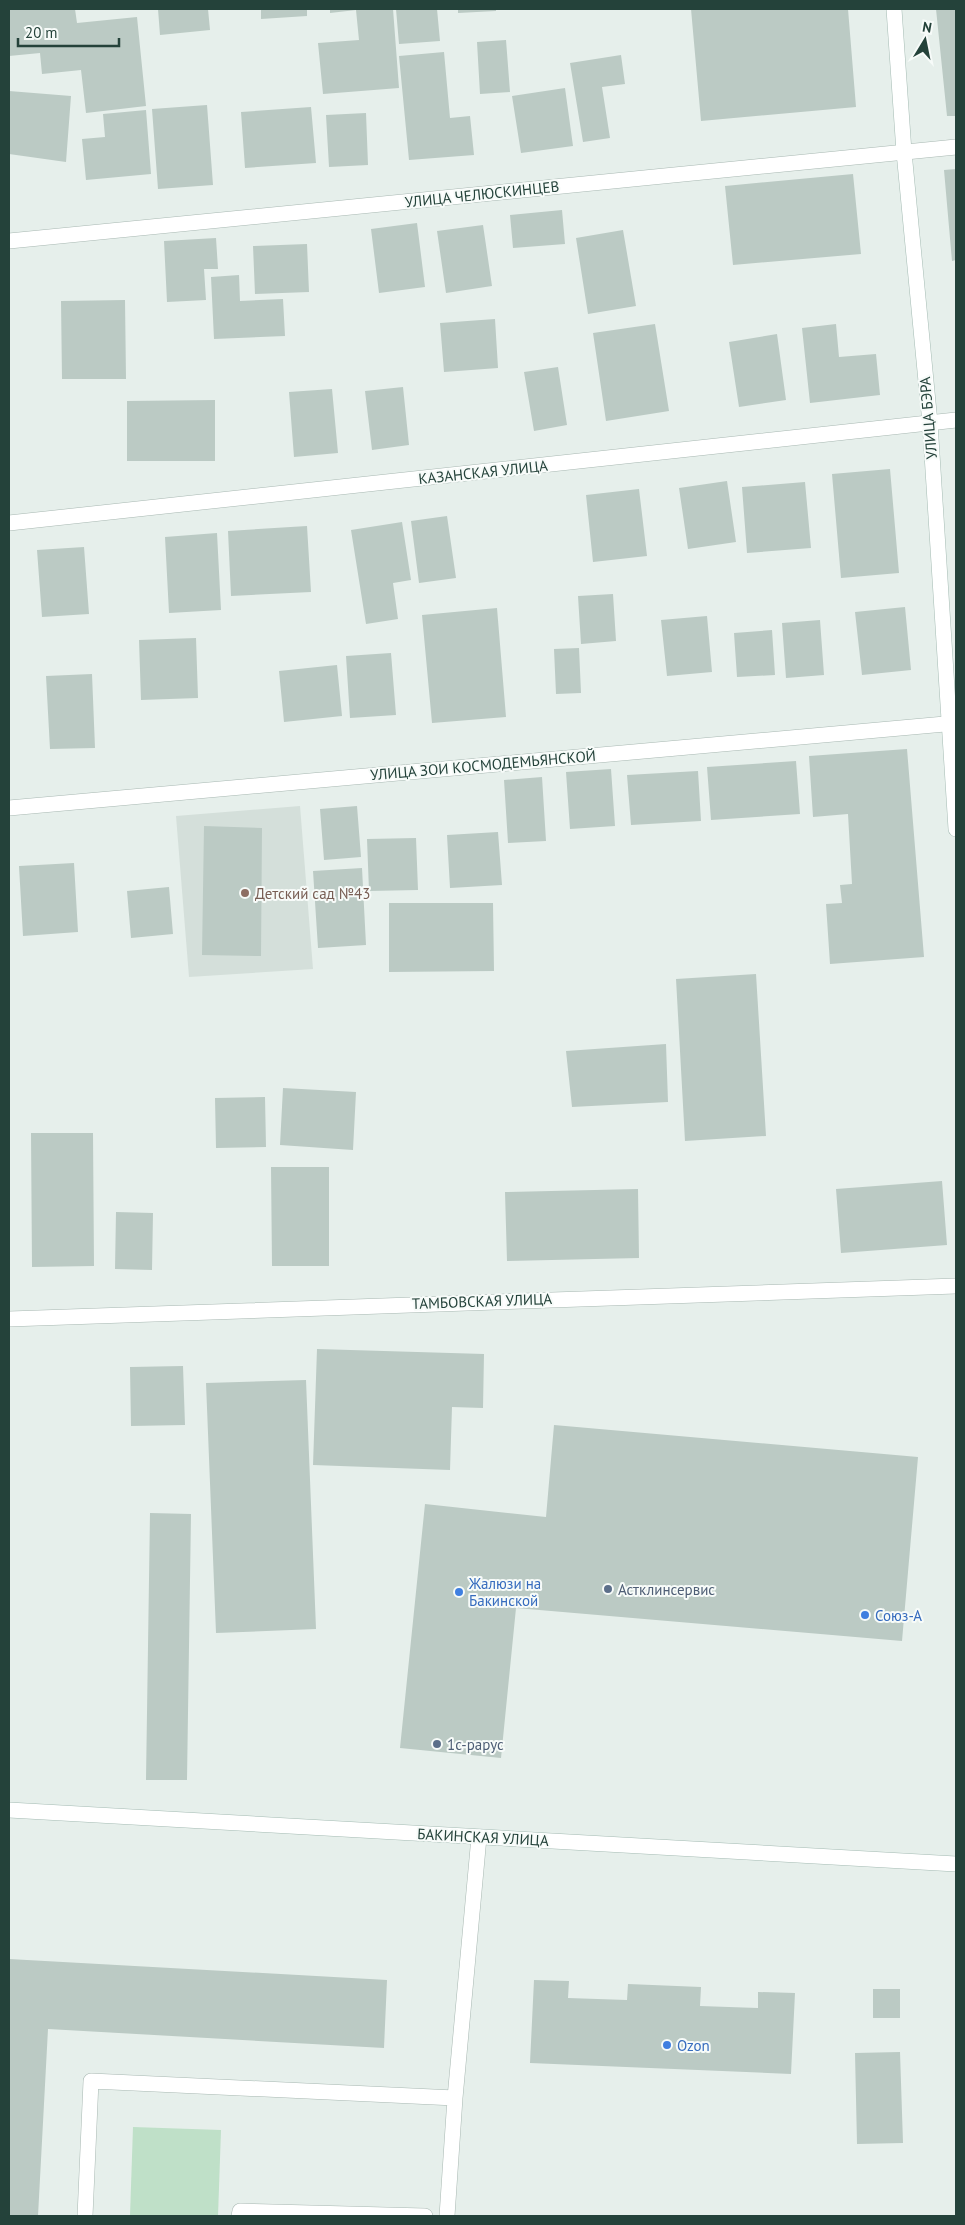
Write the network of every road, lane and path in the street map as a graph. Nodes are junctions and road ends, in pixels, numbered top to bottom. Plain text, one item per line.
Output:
1 (894, 9) edge
2 (956, 147) edge
3 (904, 152) junction
4 (9, 240) edge
5 (956, 420) edge
6 (930, 423) junction
7 (9, 523) edge
8 (952, 723) edge
9 (9, 808) edge
10 (956, 829) edge
11 (956, 1286) edge
12 (9, 1319) edge
13 (9, 1810) edge
14 (479, 1837) junction
15 (956, 1864) edge
16 (455, 2098) junction
17 (85, 2216) edge
18 (239, 2216) edge
19 (425, 2216) edge
20 (447, 2216) edge

1 - 3 street, УЛИЦА БЭРА
2 - 3 street, УЛИЦА ЧЕЛЮСКИНЦЕВ
3 - 4 street, УЛИЦА ЧЕЛЮСКИНЦЕВ
3 - 6 street, УЛИЦА БЭРА
5 - 6 street, КАЗАНСКАЯ УЛИЦА
6 - 7 street, КАЗАНСКАЯ УЛИЦА
6 - 8 street, УЛИЦА БЭРА
8 - 9 street, УЛИЦА ЗОИ КОСМОДЕМЬЯНСКОЙ
8 - 10 street, УЛИЦА БЭРА
11 - 12 street, ТАМБОВСКАЯ УЛИЦА
13 - 14 street, БАКИНСКАЯ УЛИЦА
14 - 15 street, БАКИНСКАЯ УЛИЦА
14 - 16 street
16 - 17 street
16 - 20 street
18 - 19 street

